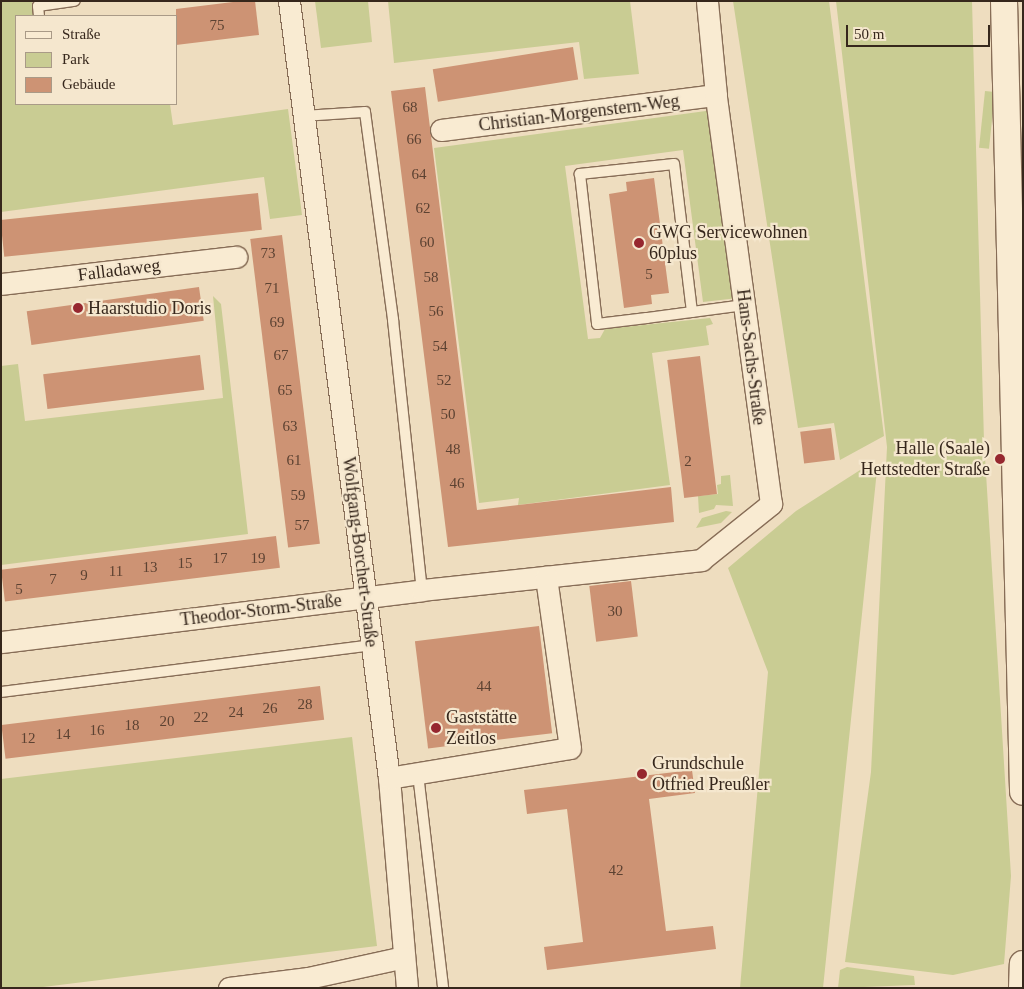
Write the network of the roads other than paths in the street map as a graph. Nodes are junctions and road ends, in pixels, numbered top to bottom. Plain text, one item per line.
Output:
1 (74, 1) edge
2 (290, 1) edge
3 (707, 1) edge
4 (1004, 1) edge
5 (40, 15) edge
6 (716, 95) junction
7 (304, 116) junction
8 (441, 130) dead end
9 (236, 257) dead end
10 (1, 284) edge
11 (745, 305) junction
12 (692, 312) junction
13 (1018, 430) edge
14 (701, 560) joint
15 (546, 577) junction
16 (422, 590) junction
17 (366, 597) junction
18 (1, 642) edge
19 (372, 645) junction
20 (1, 692) edge
21 (418, 774) junction
22 (389, 778) junction
23 (1023, 792) edge
24 (404, 957) junction
25 (1023, 964) edge
26 (229, 988) edge
27 (407, 988) edge
28 (443, 988) edge
29 (1022, 988) edge

1 - 5 lane
2 - 7 street, Wolfgang-Borchert-Straße
3 - 6 street, Hans-Sachs-Straße
4 - 13 street
6 - 8 street, Christian-Morgenstern-Weg
6 - 11 street, Hans-Sachs-Straße
7 - 16 lane
7 - 17 street, Wolfgang-Borchert-Straße
9 - 10 street, Falladaweg
11 - 12 lane
11 - 14 street, Hans-Sachs-Straße
12 - 12 lane
13 - 23 street
14 - 15 street, Theodor-Storm-Straße
15 - 16 street, Theodor-Storm-Straße
15 - 21 street
16 - 17 street, Theodor-Storm-Straße
17 - 18 street, Theodor-Storm-Straße
17 - 19 street, Wolfgang-Borchert-Straße
19 - 20 lane
19 - 22 street, Wolfgang-Borchert-Straße
21 - 22 street
21 - 28 lane
22 - 24 street, Wolfgang-Borchert-Straße
24 - 26 street
24 - 27 street, Wolfgang-Borchert-Straße
25 - 29 street

